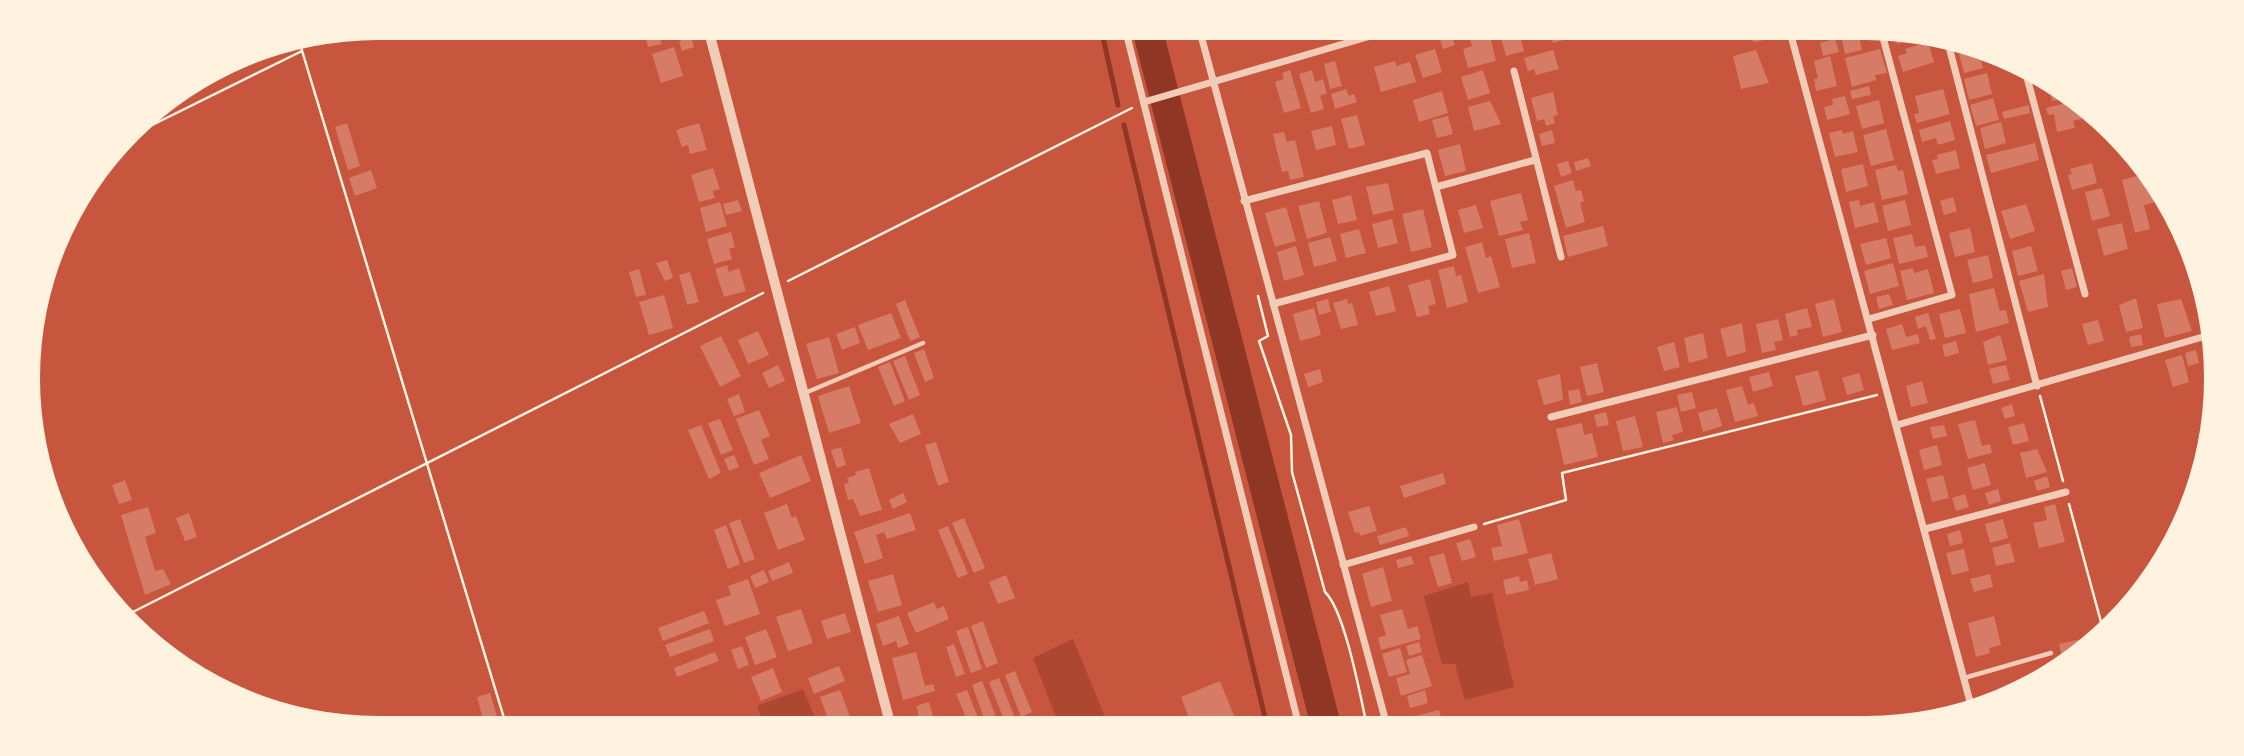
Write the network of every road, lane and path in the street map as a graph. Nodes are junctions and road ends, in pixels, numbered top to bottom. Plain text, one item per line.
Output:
1 (711, 40) edge
2 (1128, 40) edge
3 (1202, 40) edge
4 (1357, 40) edge
5 (1792, 40) edge
6 (1884, 41) edge
7 (302, 51) joint
8 (1950, 51) edge
9 (1514, 71) dead end
10 (1212, 82) junction
11 (2028, 82) edge
12 (1144, 102) junction
13 (156, 123) edge
14 (1535, 160) junction
15 (1436, 187) junction
16 (1244, 201) junction
17 (1561, 257) dead end
18 (775, 288) junction
19 (2085, 294) dead end
20 (1258, 296) dead end
21 (1273, 304) junction
22 (1869, 319) junction
23 (1872, 335) junction
24 (2201, 337) edge
25 (923, 343) dead end
26 (2038, 386) junction
27 (1888, 392) junction
28 (803, 394) junction
29 (1551, 417) dead end
30 (1897, 425) junction
31 (427, 466) junction
32 (2066, 492) junction
33 (1474, 527) joint
34 (1925, 529) junction
35 (1343, 565) junction
36 (134, 612) edge
37 (2101, 621) edge
38 (2051, 653) dead end
39 (1964, 678) junction
40 (1970, 699) edge
41 (503, 716) edge
42 (888, 716) edge
43 (1297, 716) edge
44 (1364, 716) edge
45 (1384, 716) edge

1 - 18 street
2 - 12 street
3 - 10 street
4 - 10 street
5 - 22 street
6 - 22 street
7 - 13 path
7 - 31 path
8 - 26 street
9 - 14 street
10 - 12 street
10 - 16 street
11 - 19 street
12 - 18 path
12 - 43 street
14 - 15 street
14 - 17 street
15 - 16 street
15 - 21 street
16 - 21 street
18 - 28 street
18 - 31 path
20 - 44 path
21 - 35 street
22 - 23 street
23 - 27 street
23 - 29 street
24 - 26 street
25 - 28 lane
26 - 30 street
26 - 32 path
27 - 30 street
27 - 33 path
28 - 42 street
30 - 34 street
31 - 36 path
31 - 41 path
32 - 34 street
32 - 37 path
33 - 35 street
34 - 39 street
35 - 45 street
38 - 39 lane
39 - 40 street

